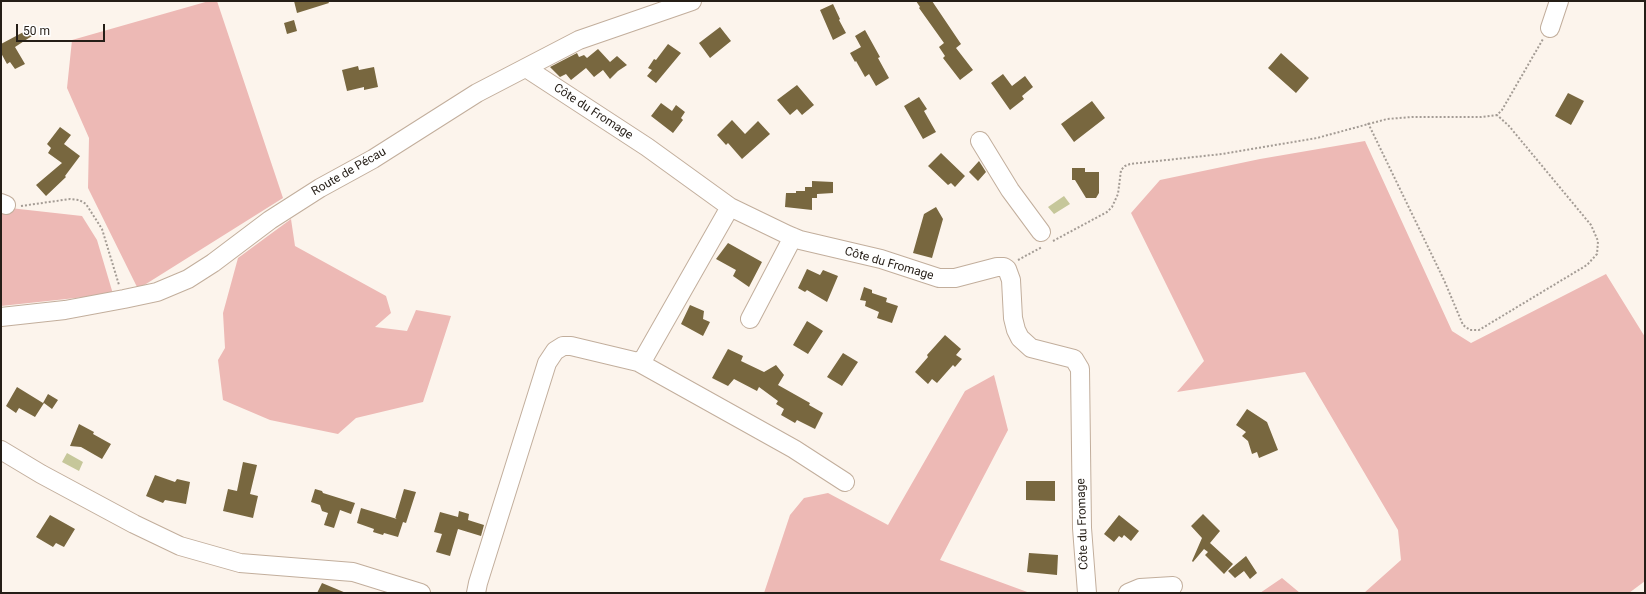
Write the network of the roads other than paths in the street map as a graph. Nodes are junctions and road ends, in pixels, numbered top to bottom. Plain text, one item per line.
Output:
1 (692, 1) edge
2 (1559, 1) edge
3 (1550, 28) road end
4 (526, 68) junction
5 (980, 140) dead end
6 (730, 207) junction
7 (1041, 232) dead end
8 (793, 237) junction
9 (1, 317) edge
10 (750, 318) dead end
11 (638, 362) junction
12 (1, 450) edge
13 (845, 482) dead end
14 (1173, 586) dead end
15 (421, 593) edge
16 (476, 593) edge
17 (1086, 593) edge
18 (1128, 593) edge

1 - 4 street, Route de Pécau
2 - 3 street
4 - 6 street, Côte du Fromage
4 - 9 street, Route de Pécau
5 - 7 street
6 - 8 street, Côte du Fromage
6 - 11 street
8 - 10 street
8 - 17 street, Côte du Fromage
11 - 13 street
11 - 16 street
12 - 15 street
14 - 18 street

